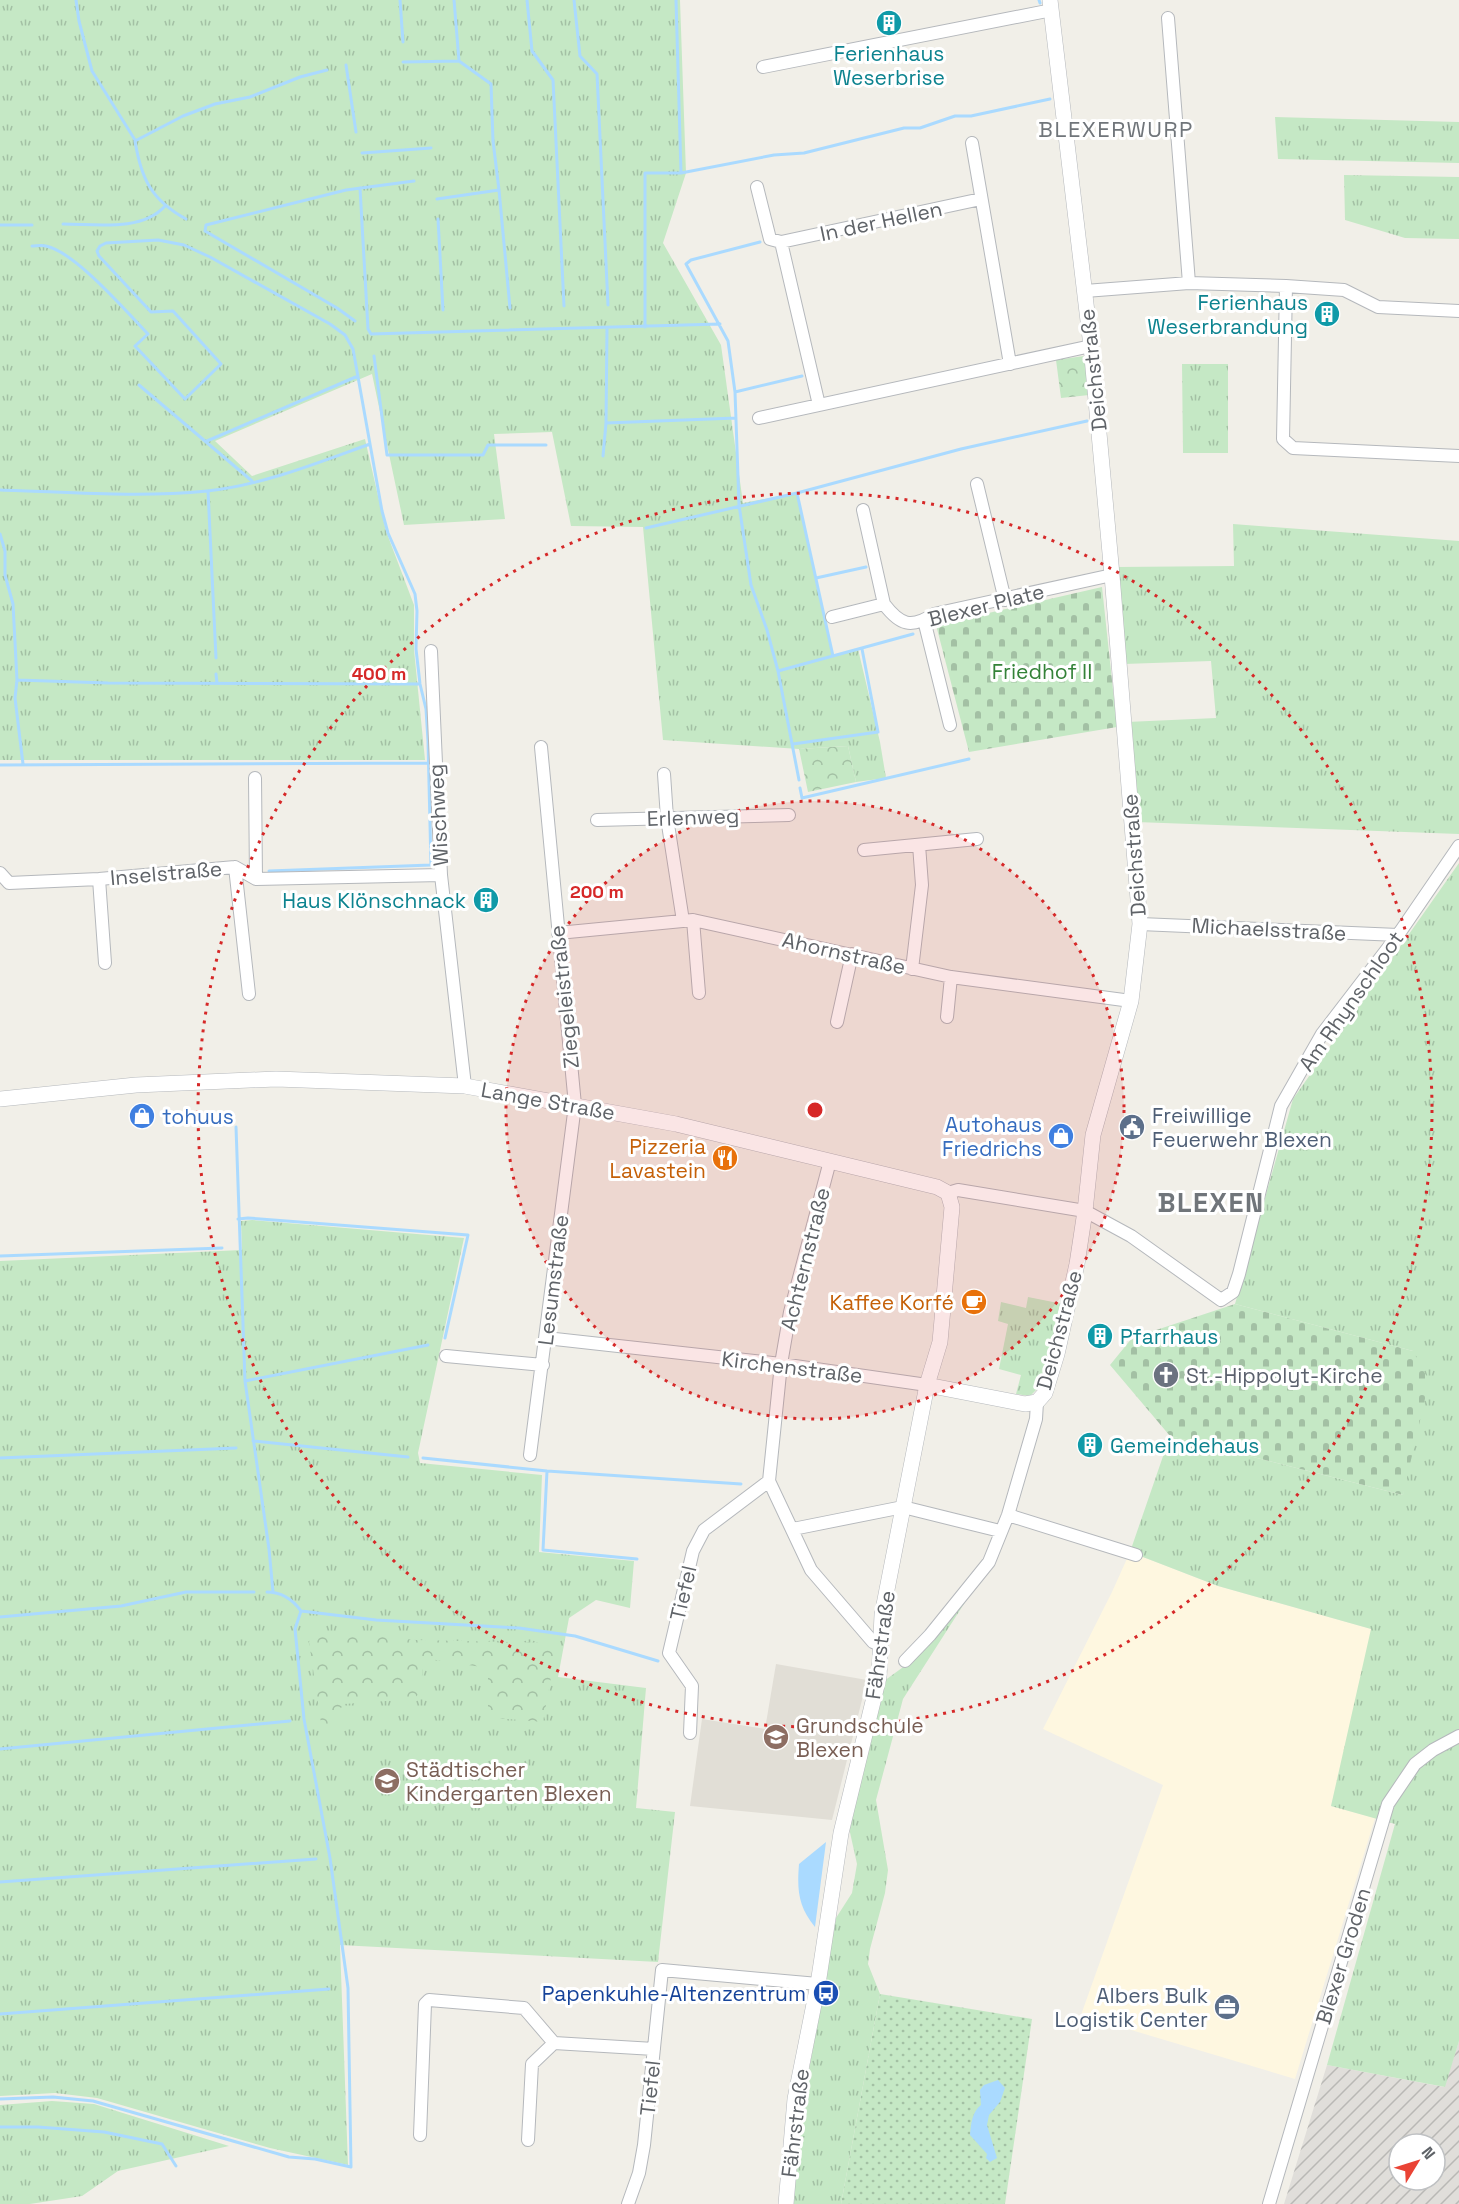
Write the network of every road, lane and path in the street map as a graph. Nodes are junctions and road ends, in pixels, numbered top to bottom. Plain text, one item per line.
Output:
1 (1051, 5) edge
2 (1168, 18) dead end
3 (763, 67) dead end
4 (972, 143) dead end
5 (757, 187) dead end
6 (981, 199) junction
7 (781, 242) junction
8 (1189, 283) junction
9 (1286, 286) junction
10 (1085, 291) junction
11 (1459, 311) edge
12 (1091, 345) junction
13 (1010, 364) junction
14 (819, 405) junction
15 (759, 418) dead end
16 (1459, 456) edge
17 (977, 484) dead end
18 (863, 510) dead end
19 (1112, 575) junction
20 (1005, 600) junction
21 (884, 604) junction
22 (832, 617) dead end
23 (924, 620) junction
24 (431, 651) dead end
25 (950, 725) dead end
26 (541, 747) dead end
27 (664, 774) dead end
28 (255, 778) dead end
29 (789, 814) dead end
30 (667, 818) junction
31 (597, 820) dead end
32 (977, 839) dead end
33 (919, 845) junction
34 (1459, 846) edge
35 (864, 850) dead end
36 (235, 867) junction
37 (0, 873) edge
38 (441, 875) junction
39 (99, 879) junction
40 (256, 879) junction
41 (688, 921) junction
42 (1140, 924) junction
43 (558, 933) junction
44 (1398, 935) junction
45 (852, 954) junction
46 (105, 963) dead end
47 (912, 969) junction
48 (951, 977) junction
49 (699, 993) dead end
50 (249, 994) dead end
51 (1131, 1001) junction
52 (947, 1017) dead end
53 (837, 1022) dead end
54 (465, 1086) junction
55 (0, 1098) edge
56 (575, 1105) junction
57 (830, 1161) junction
58 (948, 1193) junction
59 (1085, 1211) junction
60 (1221, 1300) joint
61 (546, 1338) junction
62 (446, 1356) dead end
63 (780, 1364) junction
64 (543, 1365) junction
65 (927, 1385) junction
66 (1037, 1402) junction
67 (530, 1455) dead end
68 (769, 1480) junction
69 (903, 1507) junction
70 (1008, 1515) junction
71 (793, 1529) junction
72 (1000, 1531) junction
73 (1136, 1555) dead end
74 (880, 1645) junction
75 (905, 1661) dead end
76 (690, 1733) dead end
77 (1459, 1736) edge
78 (818, 1984) junction
79 (554, 2043) junction
80 (654, 2049) junction
81 (420, 2135) dead end
82 (528, 2140) dead end
83 (628, 2204) edge
84 (786, 2204) edge
85 (1269, 2204) edge

1 - 3 street
1 - 10 street, Deichstraße
2 - 8 street
4 - 6 street
5 - 7 street
6 - 7 street, In der Hellen
6 - 13 street
7 - 14 street
8 - 9 street
8 - 10 street
9 - 11 street
9 - 16 street
10 - 12 street, Deichstraße
12 - 13 street
12 - 19 street, Deichstraße
13 - 14 street
14 - 15 street
17 - 20 street
18 - 21 street
19 - 20 street, Blexer Plate
19 - 42 street, Deichstraße
20 - 23 street, Blexer Plate
21 - 22 street
21 - 23 street, Blexer Plate
23 - 25 street
24 - 38 street, Wischweg
26 - 43 street, Ziegeleistraße
27 - 30 street
28 - 40 street
29 - 30 street, Erlenweg
30 - 31 street, Erlenweg
30 - 41 street
32 - 33 street
33 - 35 street
33 - 47 street
34 - 44 street, Am Rhynschloot
36 - 39 street, Inselstraße
36 - 40 street, Inselstraße
36 - 50 street
37 - 39 street, Inselstraße
38 - 40 street
38 - 54 street, Wischweg
39 - 46 street
41 - 43 street, Ahornstraße
41 - 45 street, Ahornstraße
41 - 49 street
42 - 44 street, Michaelsstraße
42 - 51 street, Deichstraße
43 - 56 street, Ziegeleistraße
44 - 60 street, Am Rhynschloot
45 - 47 street, Ahornstraße
45 - 53 street
47 - 48 street, Ahornstraße
48 - 51 street, Ahornstraße
48 - 52 street
51 - 59 street, Deichstraße
54 - 55 street, Lange Straße
54 - 56 street, Lange Straße
56 - 57 street, Lange Straße
56 - 61 street, Lesumstraße
57 - 58 street, Lange Straße
57 - 63 street, Achternstraße
58 - 59 street, Lange Straße
58 - 65 street, Fährstraße
59 - 60 street, Lange Straße
59 - 66 street, Deichstraße
61 - 63 street, Kirchenstraße
61 - 64 street, Lesumstraße
62 - 64 street
63 - 65 street, Kirchenstraße
63 - 68 street, Achternstraße
64 - 67 street, Lesumstraße
65 - 66 street, Kirchenstraße
65 - 69 street, Fährstraße
66 - 70 street, Deichstraße
68 - 71 street
68 - 76 street, Tiefel
69 - 71 street
69 - 72 street
69 - 74 street, Fährstraße
70 - 72 street, Deichstraße
70 - 73 street
71 - 74 street
72 - 75 street, Deichstraße
74 - 78 street, Fährstraße
77 - 85 street, Blexer Groden
78 - 80 street, Tiefel
78 - 84 street, Fährstraße
79 - 80 street
79 - 81 street
79 - 82 street
80 - 83 street, Tiefel

